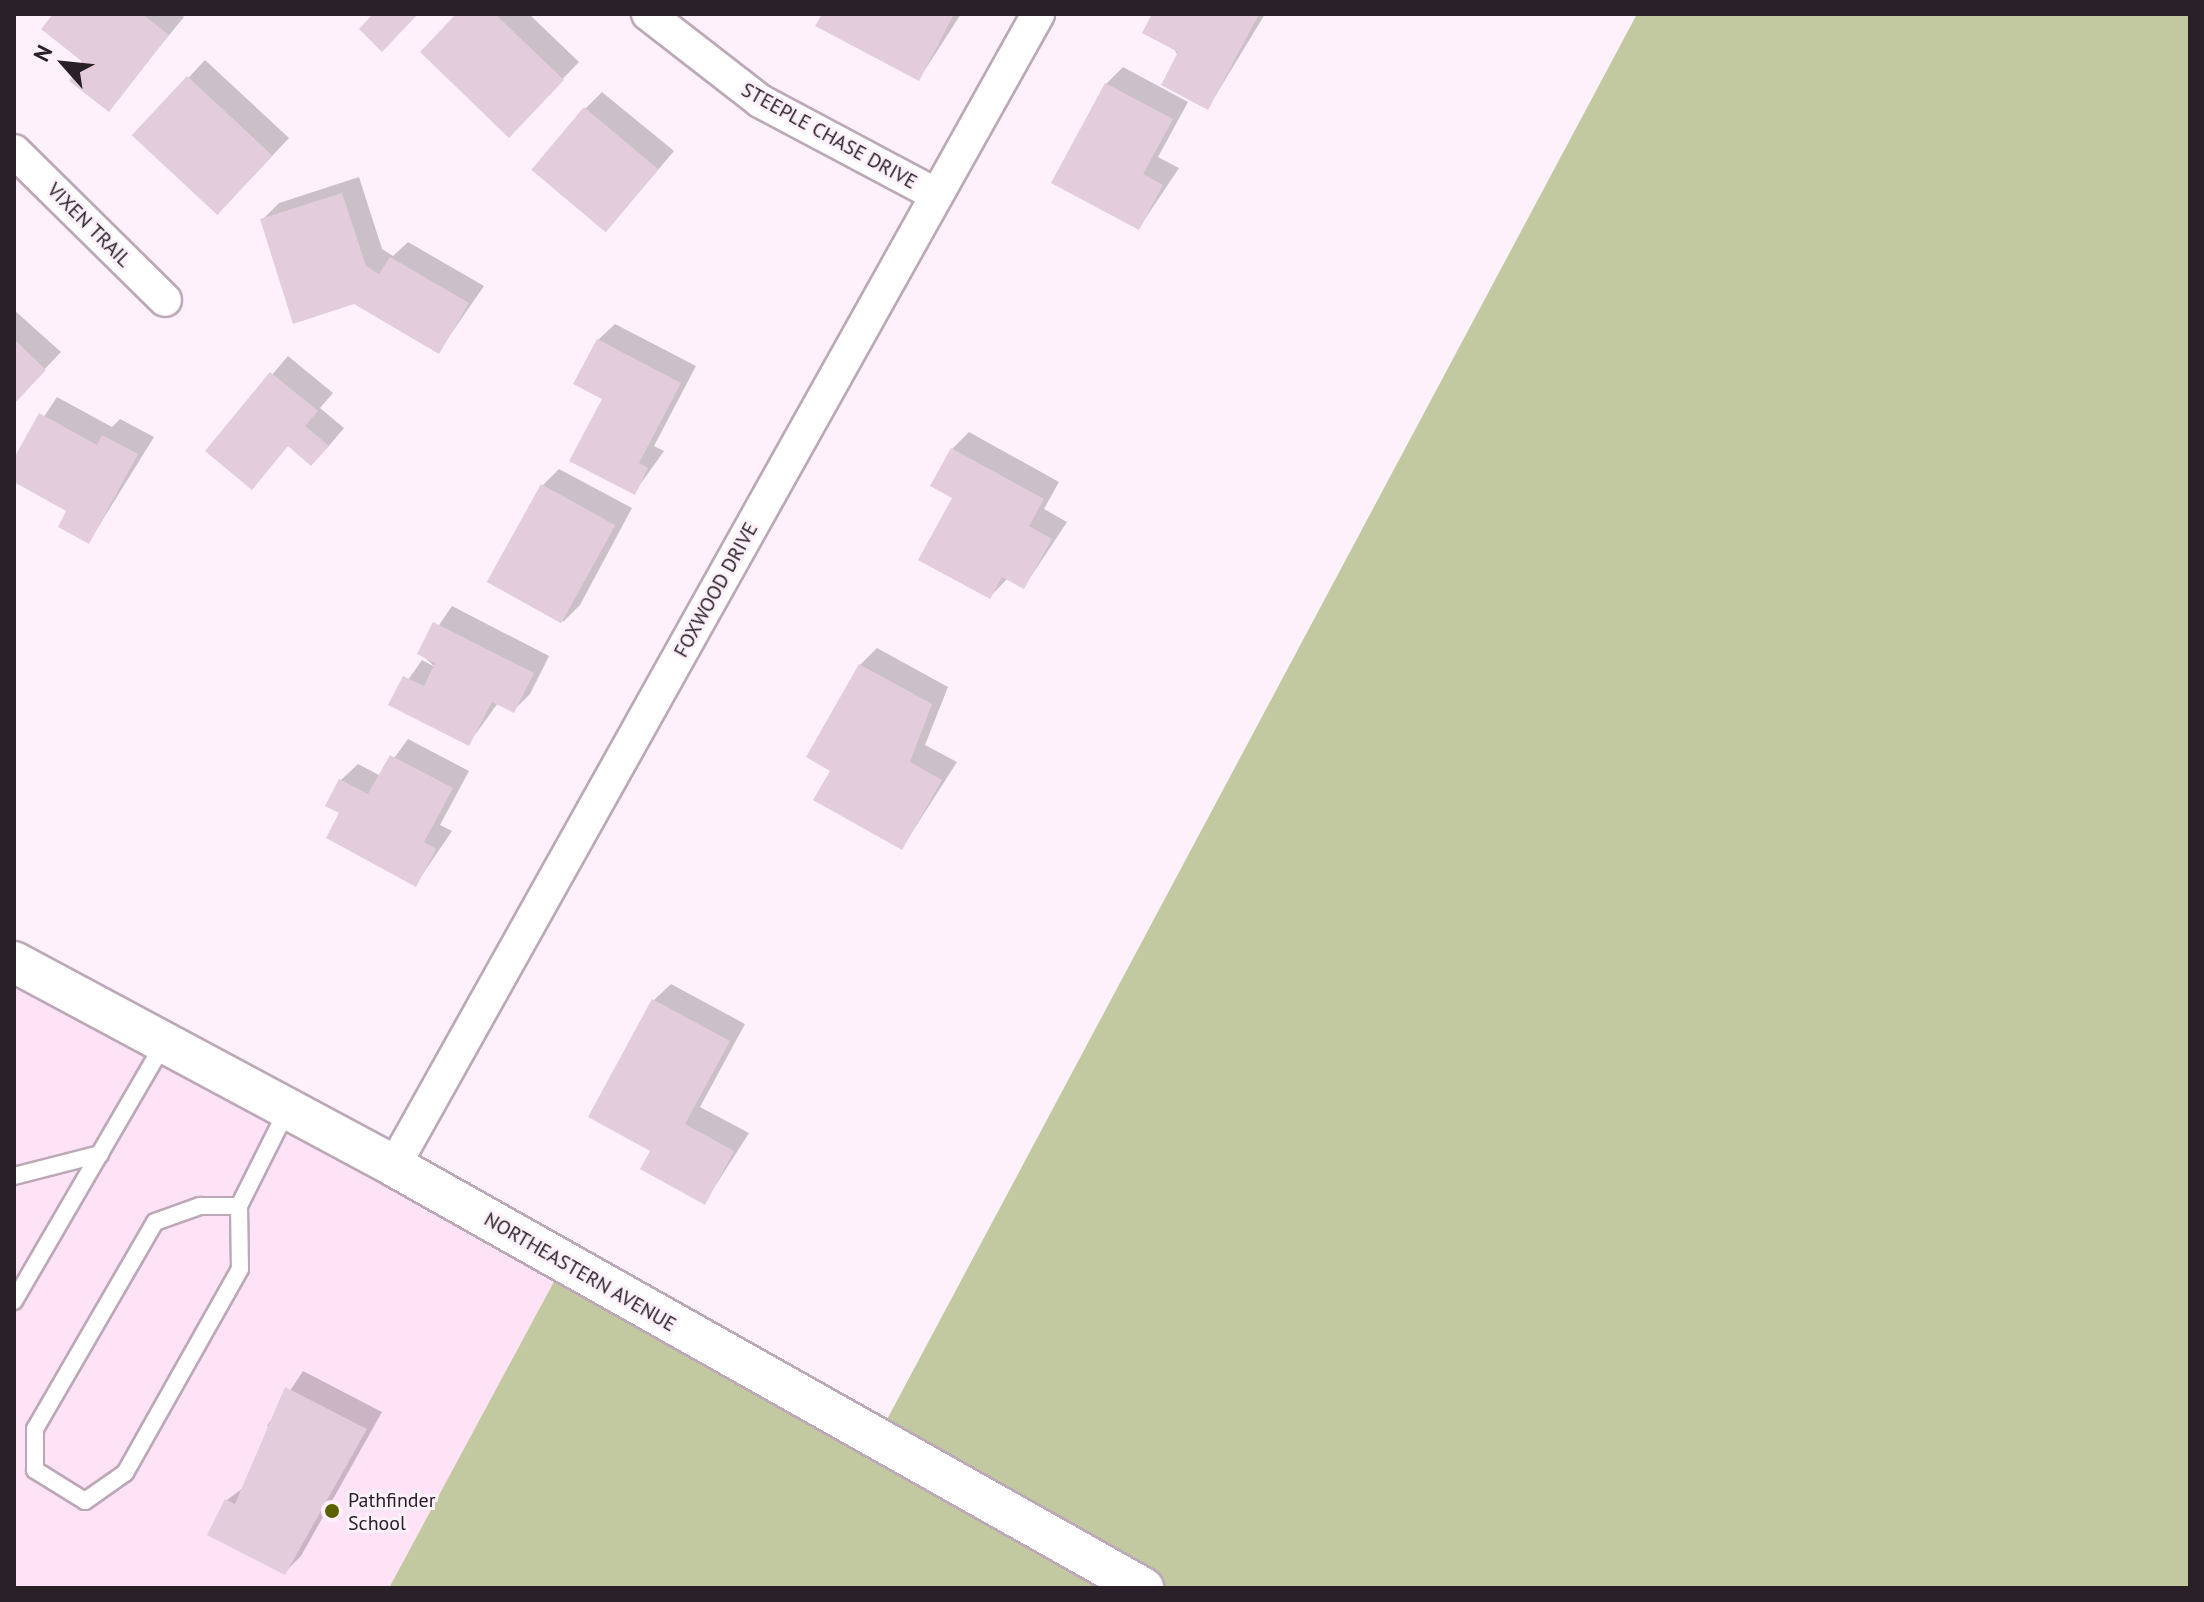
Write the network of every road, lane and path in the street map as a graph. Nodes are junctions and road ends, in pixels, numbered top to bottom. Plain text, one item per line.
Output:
1 (648, 14) edge
2 (1038, 14) edge
3 (14, 151) edge
4 (937, 195) junction
5 (165, 300) dead end
6 (14, 962) edge
7 (164, 1043) junction
8 (287, 1110) junction
9 (100, 1154) junction
10 (394, 1166) junction
11 (14, 1176) edge
12 (239, 1206) junction
13 (14, 1301) edge
14 (1143, 1588) edge

1 - 4 street, STEEPLE CHASE DRIVE
2 - 4 street, FOXWOOD DRIVE
3 - 5 street, VIXEN TRAIL
4 - 10 street, FOXWOOD DRIVE
6 - 7 street, NORTHEASTERN AVENUE
7 - 8 street, NORTHEASTERN AVENUE
7 - 9 lane
8 - 10 street, NORTHEASTERN AVENUE
8 - 12 lane
9 - 11 lane
9 - 13 lane
10 - 14 street, NORTHEASTERN AVENUE
12 - 12 lane

